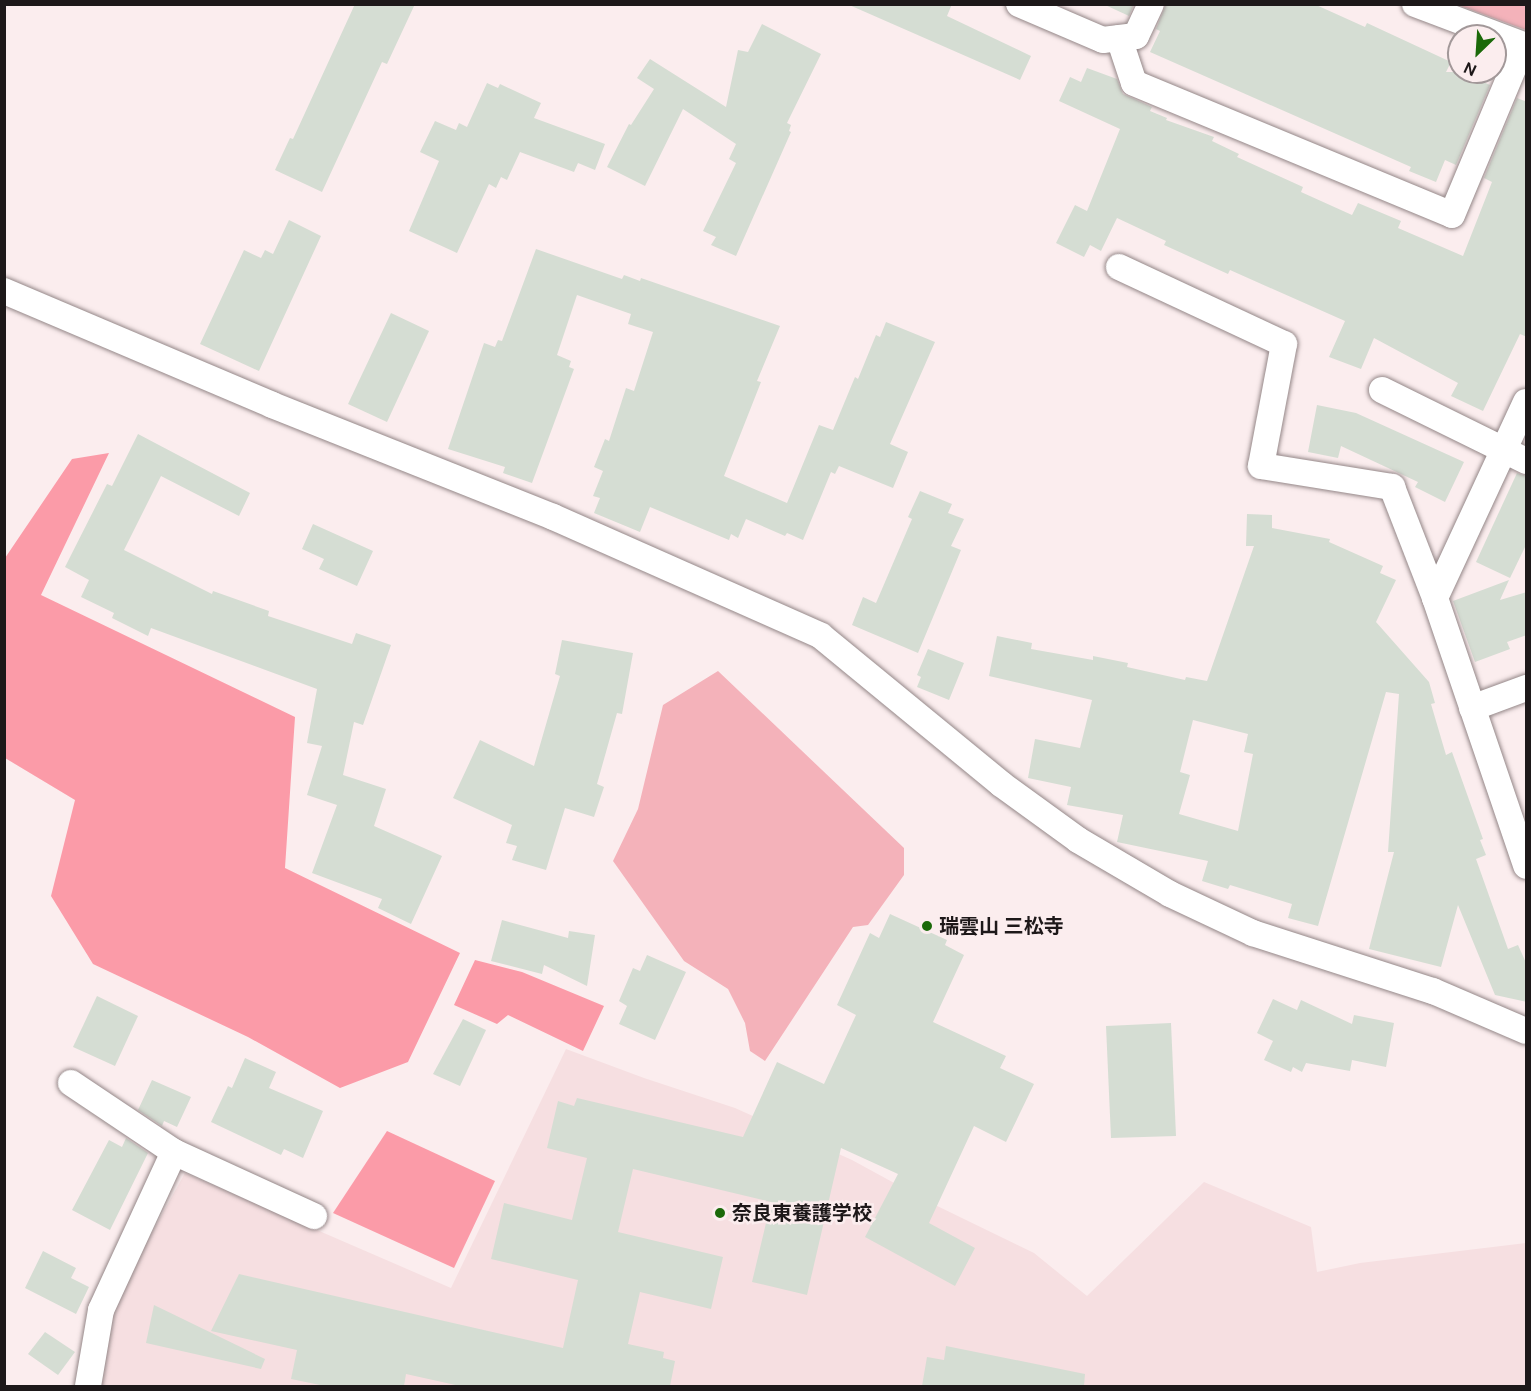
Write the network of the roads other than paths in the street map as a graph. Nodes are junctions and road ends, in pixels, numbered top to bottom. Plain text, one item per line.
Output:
1 (1019, 4) edge
2 (1151, 4) edge
3 (1415, 4) edge
4 (1119, 38) junction
5 (1525, 45) edge
6 (1119, 267) dead end
7 (4, 291) edge
8 (1382, 390) dead end
9 (1527, 402) edge
10 (1504, 450) junction
11 (1527, 461) edge
12 (1434, 598) junction
13 (1527, 688) edge
14 (1472, 708) junction
15 (1527, 866) edge
16 (1527, 1031) edge
17 (71, 1083) dead end
18 (174, 1152) junction
19 (314, 1216) dead end
20 (88, 1386) edge

1 - 4 street
2 - 4 street
3 - 5 street
4 - 5 street
6 - 12 street
7 - 16 street
8 - 10 street
9 - 10 street
10 - 11 street
10 - 12 street
12 - 14 street
13 - 14 street
14 - 15 street
17 - 18 street
18 - 19 street
18 - 20 street

